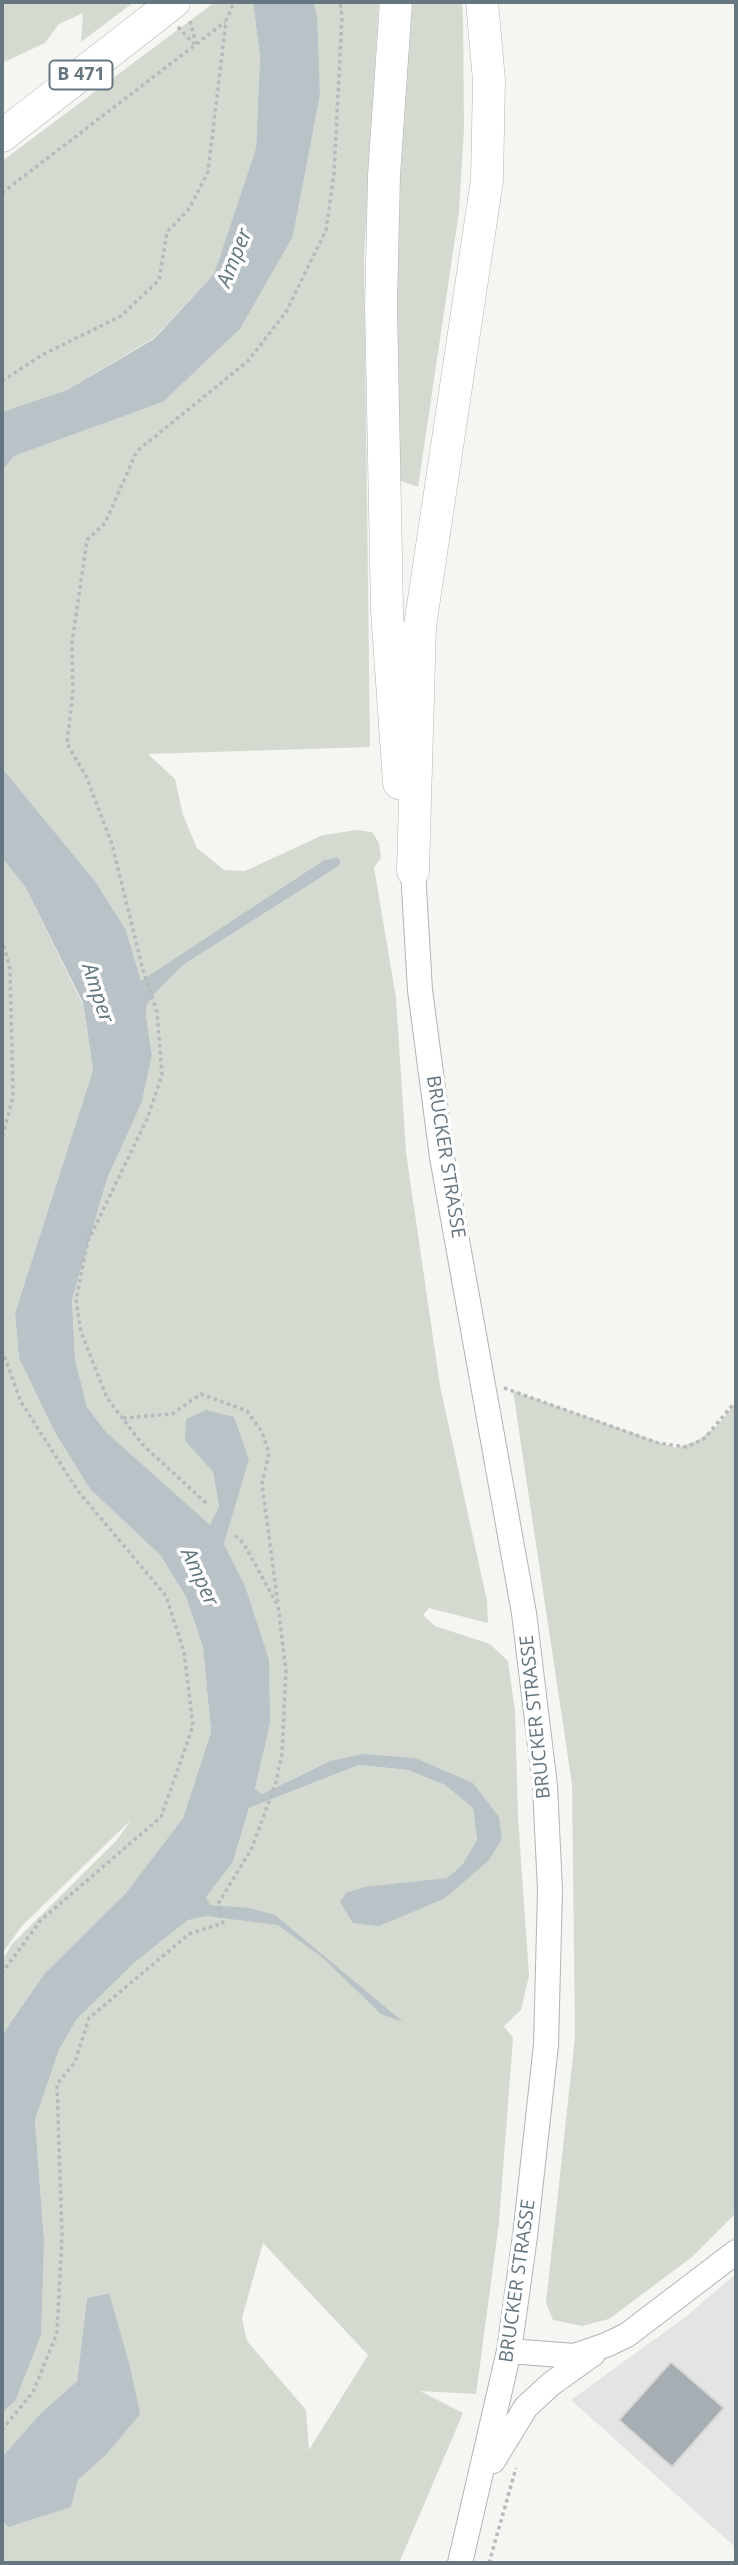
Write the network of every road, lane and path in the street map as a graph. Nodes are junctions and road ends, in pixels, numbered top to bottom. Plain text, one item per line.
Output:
1 (234, 2) edge
2 (340, 2) edge
3 (396, 2) edge
4 (482, 2) edge
5 (174, 13) edge
6 (226, 21) junction
7 (196, 45) junction
8 (2, 136) edge
9 (2, 193) edge
10 (2, 382) edge
11 (413, 871) junction
12 (2, 939) edge
13 (2, 1138) edge
14 (2, 1350) edge
15 (484, 1381) junction
16 (736, 1401) edge
17 (123, 1418) junction
18 (206, 1503) dead end
19 (234, 1534) dead end
20 (278, 1606) junction
21 (4, 1965) edge
22 (2, 1973) edge
23 (736, 2252) edge
24 (606, 2345) junction
25 (509, 2351) junction
26 (2, 2430) edge
27 (516, 2466) dead end
28 (476, 2496) junction
29 (460, 2563) edge
30 (489, 2563) edge

1 - 6 path
2 - 17 path
3 - 11 highway
4 - 11 highway
5 - 7 path
5 - 7 path
5 - 8 highway, B 471
6 - 7 path
6 - 10 path
7 - 9 path
11 - 15 main road, BRUCKER STRASSE
12 - 13 path
14 - 21 path
15 - 16 path
15 - 25 main road, BRUCKER STRASSE
17 - 18 path
17 - 20 path
19 - 20 path
20 - 26 path
21 - 22 path
23 - 24 main road
24 - 25 main road
24 - 28 main road
25 - 28 main road, BRUCKER STRASSE
27 - 30 path
28 - 29 main road, BRUCKER STRASSE

